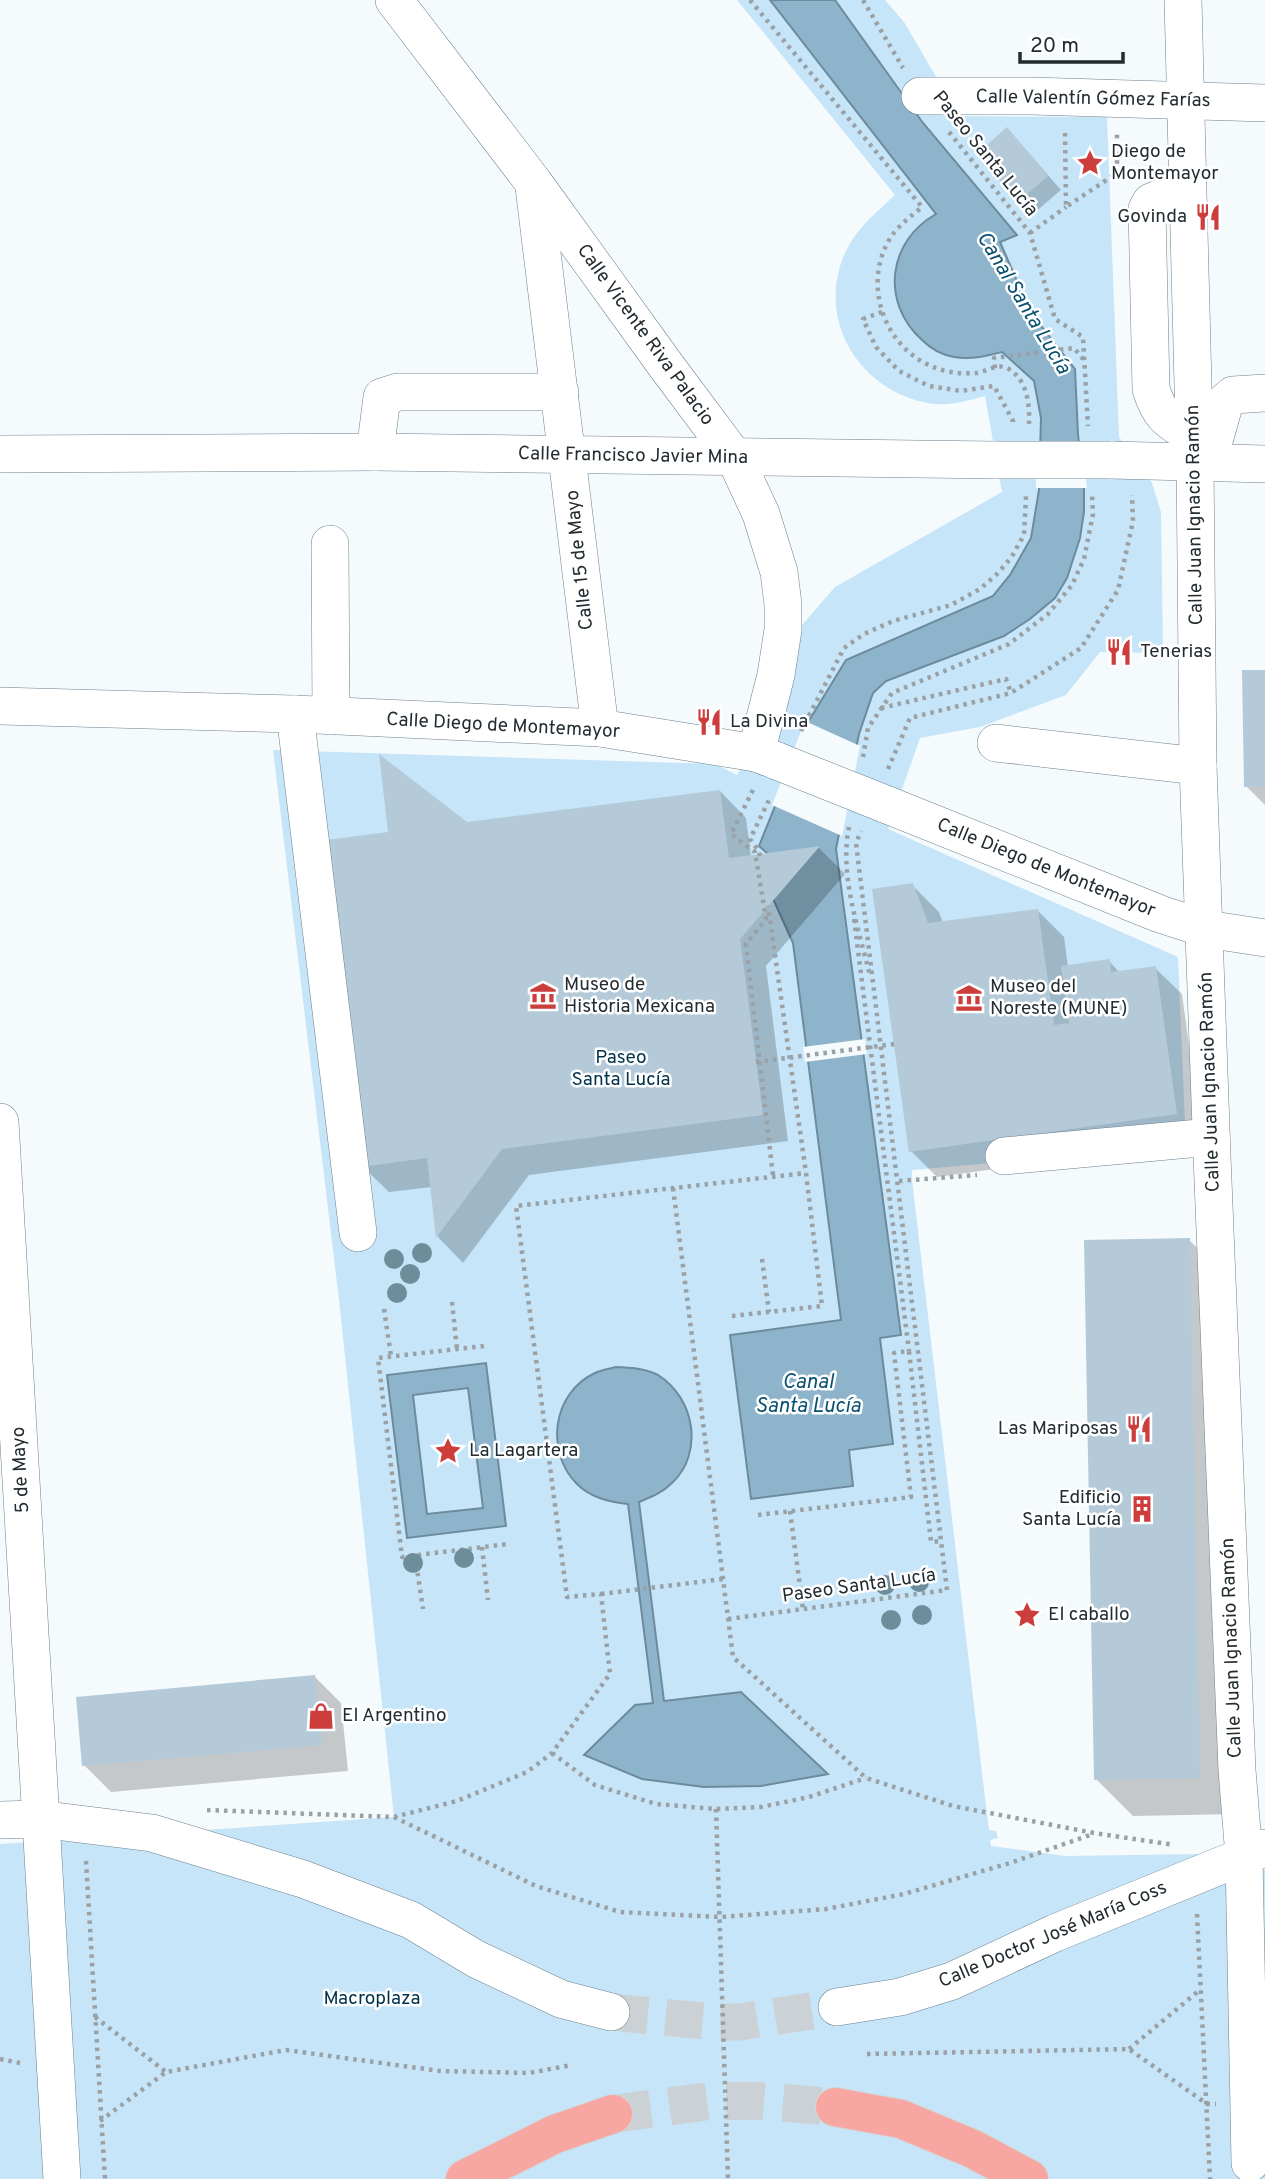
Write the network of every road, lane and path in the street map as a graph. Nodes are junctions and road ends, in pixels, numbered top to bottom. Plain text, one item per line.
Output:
1 (394, 0) edge
2 (750, 0) edge
3 (863, 0) edge
4 (1183, 0) edge
5 (920, 96) junction
6 (1064, 97) junction
7 (1117, 98) junction
8 (1185, 100) junction
9 (1265, 103) edge
10 (534, 183) junction
11 (1066, 208) junction
12 (1031, 233) junction
13 (882, 312) junction
14 (1084, 360) junction
15 (995, 368) junction
16 (560, 391) junction
17 (1265, 393) edge
18 (375, 452) junction
19 (0, 454) edge
20 (568, 454) junction
21 (1199, 454) junction
22 (735, 458) junction
23 (1016, 459) junction
24 (1106, 461) junction
25 (1265, 464) edge
26 (330, 544) dead end
27 (821, 688) dead end
28 (1011, 693) junction
29 (0, 706) edge
30 (880, 709) junction
31 (313, 715) junction
32 (600, 728) junction
33 (996, 743) dead end
34 (766, 757) junction
35 (1198, 766) junction
36 (861, 768) dead end
37 (877, 805) junction
38 (850, 820) dead end
39 (757, 857) dead end
40 (851, 897) junction
41 (766, 907) junction
42 (1206, 929) junction
43 (1265, 938) edge
44 (876, 998) junction
45 (894, 1044) dead end
46 (756, 1062) dead end
47 (0, 1122) edge
48 (1211, 1137) junction
49 (1004, 1156) dead end
50 (806, 1172) junction
51 (772, 1176) junction
52 (673, 1188) junction
53 (358, 1233) dead end
54 (762, 1259) dead end
55 (452, 1302) dead end
56 (384, 1309) dead end
57 (769, 1312) junction
58 (732, 1316) dead end
59 (484, 1346) dead end
60 (457, 1349) junction
61 (909, 1351) junction
62 (391, 1356) junction
63 (790, 1511) junction
64 (758, 1515) dead end
65 (941, 1541) junction
66 (508, 1544) dead end
67 (482, 1548) junction
68 (415, 1556) junction
69 (723, 1580) junction
70 (601, 1594) junction
71 (488, 1600) dead end
72 (423, 1609) dead end
73 (803, 1609) junction
74 (727, 1619) junction
75 (552, 1753) junction
76 (866, 1778) junction
77 (716, 1809) junction
78 (205, 1810) dead end
79 (394, 1817) junction
80 (0, 1819) edge
81 (39, 1819) junction
82 (83, 1824) junction
83 (1094, 1833) junction
84 (1255, 1852) edge
85 (1186, 1860) junction
86 (721, 1917) junction
87 (1201, 1989) junction
88 (837, 2007) tunnel mouth
89 (611, 2012) tunnel mouth
90 (95, 2017) junction
91 (1129, 2049) junction
92 (867, 2054) dead end
93 (572, 2065) dead end
94 (166, 2072) junction
95 (1207, 2104) junction
96 (835, 2107) tunnel mouth
97 (613, 2114) tunnel mouth
98 (100, 2121) junction
99 (1250, 2163) dead end
100 (62, 2179) edge
101 (105, 2179) edge
102 (465, 2179) edge
103 (728, 2179) edge
104 (1028, 2179) edge
105 (1210, 2179) edge

1 - 10 street, Calle Vicente Riva Palacio
2 - 13 path
3 - 5 path, Paseo Santa Lucía
4 - 8 street, Calle Juan Ignacio Ramón
5 - 6 street, Calle Valentín Gómez Farías
5 - 12 path, Paseo Santa Lucía
6 - 7 street, Calle Valentín Gómez Farías
6 - 11 path
7 - 8 street, Calle Valentín Gómez Farías
7 - 11 path
8 - 9 street, Calle Valentín Gómez Farías
8 - 21 street, Calle Juan Ignacio Ramón
10 - 16 street, Calle 15 de Mayo
10 - 22 street, Calle Vicente Riva Palacio
11 - 12 path
12 - 14 path, Paseo Santa Lucía
13 - 15 path
13 - 23 path
14 - 15 path
14 - 24 path, Paseo Santa Lucía
15 - 23 path
16 - 18 street
16 - 20 street, Calle 15 de Mayo
17 - 21 street
18 - 19 street, Calle Francisco Javier Mina
18 - 20 street, Calle Francisco Javier Mina
20 - 22 street, Calle Francisco Javier Mina
20 - 32 street, Calle 15 de Mayo
21 - 24 street, Calle Francisco Javier Mina
21 - 25 street, Calle Francisco Javier Mina
21 - 35 street, Calle Juan Ignacio Ramón
22 - 23 street, Calle Francisco Javier Mina
22 - 34 street, Calle Vicente Riva Palacio
23 - 24 street, Calle Francisco Javier Mina, bridge
23 - 27 path
24 - 28 path, Paseo Santa Lucía
24 - 30 path, Paseo Santa Lucía
26 - 31 street
28 - 30 path
28 - 37 path, Paseo Santa Lucía
29 - 31 street, Calle Diego de Montemayor
30 - 36 path, Paseo Santa Lucía
31 - 32 street, Calle Diego de Montemayor
31 - 53 street
32 - 34 street, Calle Diego de Montemayor
33 - 35 street
34 - 37 street, Calle Diego de Montemayor, bridge
35 - 42 street, Calle Juan Ignacio Ramón
37 - 42 street, Calle Diego de Montemayor
37 - 44 path, Paseo Santa Lucía
38 - 40 path, Paseo Santa Lucía
39 - 41 path
40 - 44 path, Paseo Santa Lucía
40 - 61 path
41 - 50 path
41 - 51 path
42 - 43 street, Calle Diego de Montemayor
42 - 48 street, Calle Juan Ignacio Ramón
44 - 65 path, Paseo Santa Lucía
45 - 46 path, bridge
47 - 81 street, 5 de Mayo
48 - 49 street
48 - 84 street, Calle Juan Ignacio Ramón
50 - 51 path
50 - 57 path
51 - 52 path
52 - 69 path
52 - 70 path
54 - 57 path
55 - 60 path
56 - 62 path
57 - 58 path
59 - 60 path
60 - 62 path
61 - 63 path
61 - 65 path
62 - 68 path
63 - 64 path
63 - 73 path
65 - 73 path, Paseo Santa Lucía
66 - 67 path
67 - 68 path
67 - 71 path
68 - 72 path
69 - 70 path
69 - 74 path
70 - 75 path
73 - 74 path, Paseo Santa Lucía
74 - 76 path
75 - 77 path
75 - 79 path
76 - 77 path
76 - 83 path
77 - 86 path
78 - 79 path
79 - 86 path
80 - 81 street
81 - 82 street
81 - 100 street, 5 de Mayo
82 - 89 street
82 - 90 path
83 - 85 path
83 - 86 path
84 - 85 street, Calle Doctor José María Coss
84 - 99 street, Calle Juan Ignacio Ramón
85 - 87 path
85 - 88 street, Calle Doctor José María Coss
86 - 103 path
87 - 91 path
87 - 95 path
90 - 94 path
90 - 98 path
91 - 92 path
91 - 95 path
93 - 94 path
94 - 98 path
95 - 105 path
96 - 104 main road
97 - 102 main road
98 - 101 path

